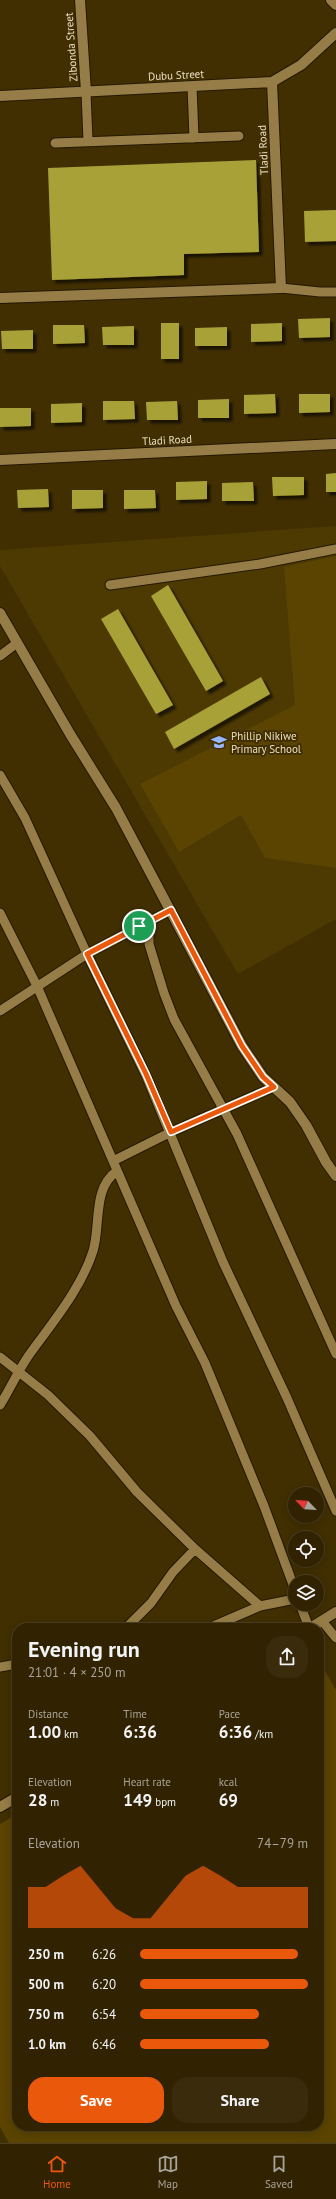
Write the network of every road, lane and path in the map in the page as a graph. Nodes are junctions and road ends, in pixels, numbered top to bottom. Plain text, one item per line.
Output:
1 (80, 0) edge
2 (331, 0) edge
3 (336, 5) edge
4 (336, 33) edge
5 (272, 82) junction
6 (192, 86) junction
7 (86, 92) junction
8 (0, 96) edge
9 (239, 136) dead end
10 (194, 138) junction
11 (88, 142) junction
12 (55, 143) dead end
13 (282, 288) junction
14 (336, 292) edge
15 (0, 298) edge
16 (336, 444) edge
17 (0, 460) edge
18 (336, 549) edge
19 (110, 585) dead end
20 (0, 613) edge
21 (17, 643) junction
22 (0, 656) edge
23 (0, 775) edge
24 (171, 910) junction
25 (0, 913) edge
26 (152, 920) junction
27 (87, 954) junction
28 (37, 986) junction
29 (0, 1011) edge
30 (274, 1087) junction
31 (225, 1110) junction
32 (171, 1132) junction
33 (113, 1162) junction
34 (117, 1171) junction
35 (336, 1176) edge
36 (336, 1354) edge
37 (0, 1357) edge
38 (19, 1373) junction
39 (0, 1405) edge
40 (336, 1511) edge
41 (195, 1549) junction
42 (289, 1575) edge
43 (288, 1600) edge
44 (260, 1606) junction
45 (303, 1611) edge
46 (336, 1612) edge
47 (322, 1621) joint
48 (131, 1623) edge
49 (221, 1623) edge
50 (307, 1623) edge
51 (318, 1623) edge
52 (324, 1623) edge
53 (336, 1638) edge
54 (12, 1665) edge
55 (0, 1667) edge
56 (12, 1800) edge
57 (0, 1807) edge

1 - 7 street, Zibonda Street
2 - 3 street
4 - 5 street, Dubu Street
5 - 6 street, Dubu Street
5 - 13 street, Tladi Road
6 - 7 street, Dubu Street
6 - 10 lane
7 - 8 street, Dubu Street
7 - 11 lane
9 - 10 lane
10 - 11 lane
11 - 12 lane
13 - 14 lane
13 - 15 street
16 - 17 street, Tladi Road
18 - 19 lane
20 - 21 street
21 - 22 lane
21 - 24 street
23 - 27 lane
24 - 26 lane
24 - 30 street
25 - 28 lane
26 - 27 lane
26 - 31 lane
27 - 28 lane
27 - 32 lane
28 - 29 lane
28 - 33 lane
30 - 31 lane
30 - 35 street
31 - 32 lane
31 - 36 lane
32 - 33 lane
32 - 40 lane
33 - 34 lane
34 - 38 lane
34 - 42 lane
37 - 38 lane
38 - 39 lane
38 - 41 lane
41 - 44 lane
41 - 48 lane
43 - 44 lane
44 - 49 lane
45 - 50 lane
46 - 47 street
47 - 51 street
52 - 53 lane
54 - 55 lane
56 - 57 street

